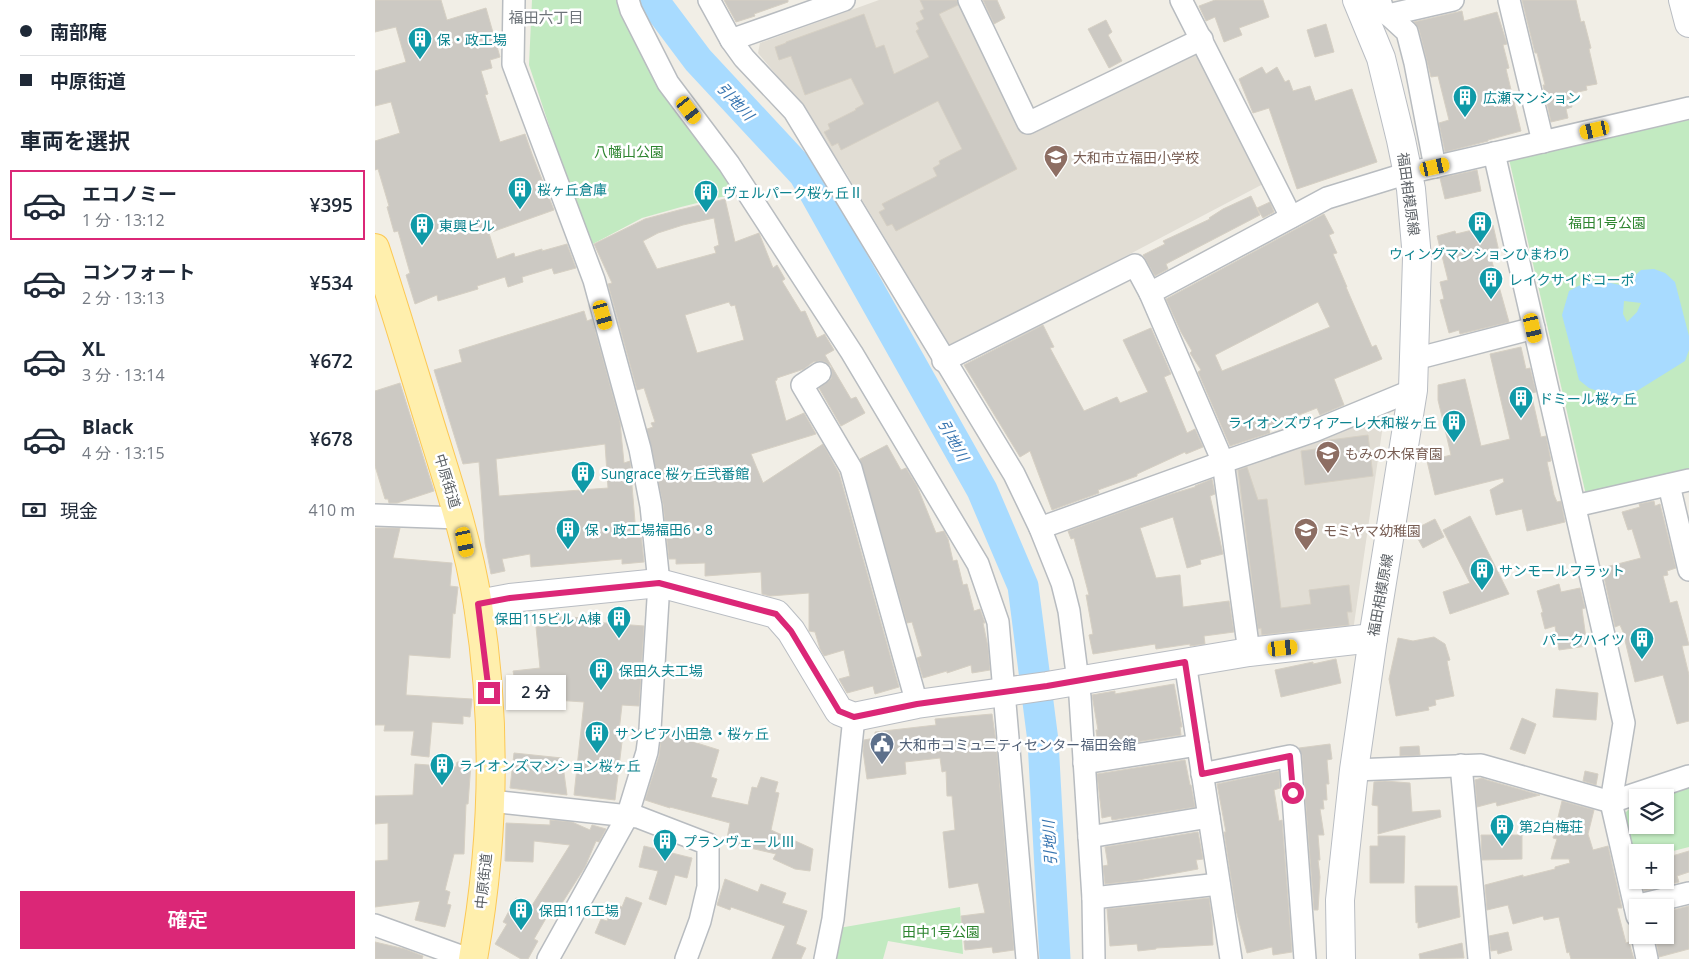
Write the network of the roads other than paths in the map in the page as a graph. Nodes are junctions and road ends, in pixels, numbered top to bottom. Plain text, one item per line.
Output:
1 (514, 0) edge
2 (628, 0) edge
3 (709, 0) edge
4 (844, 0) edge
5 (969, 0) edge
6 (1181, 0) edge
7 (1357, 0) edge
8 (1453, 0) edge
9 (1509, 0) edge
10 (1683, 0) edge
11 (1384, 7) edge
12 (1689, 23) edge
13 (1201, 39) junction
14 (731, 40) junction
15 (1689, 108) edge
16 (1543, 142) junction
17 (1494, 153) junction
18 (1435, 167) junction
19 (1408, 173) junction
20 (1291, 217) junction
21 (375, 248) edge
22 (1151, 293) junction
23 (1533, 328) junction
24 (1415, 359) junction
25 (943, 361) junction
26 (820, 373) dead end
27 (1413, 390) junction
28 (1223, 462) junction
29 (1679, 482) edge
30 (1575, 506) junction
31 (375, 516) edge
32 (459, 518) junction
33 (1040, 528) junction
34 (1689, 570) edge
35 (659, 583) junction
36 (478, 604) junction
37 (1373, 638) junction
38 (1249, 652) junction
39 (1185, 662) junction
40 (1069, 682) junction
41 (1011, 691) junction
42 (917, 704) junction
43 (854, 717) junction
44 (1198, 745) junction
45 (1084, 763) junction
46 (1461, 765) junction
47 (1354, 770) junction
48 (1202, 774) junction
49 (1689, 776) edge
50 (491, 801) junction
51 (1611, 802) junction
52 (627, 817) junction
53 (1209, 817) junction
54 (1089, 836) junction
55 (1219, 884) junction
56 (1689, 893) edge
57 (1093, 898) junction
58 (1633, 899) edge
59 (1671, 899) edge
60 (375, 926) edge
61 (1644, 944) edge
62 (473, 953) edge
63 (547, 959) edge
64 (686, 959) edge
65 (825, 959) edge
66 (1027, 959) edge
67 (1094, 959) edge
68 (1231, 959) edge
69 (1305, 959) edge
70 (1341, 959) edge
71 (1479, 959) edge
72 (1647, 959) edge

1 - 35 street
2 - 41 street
3 - 14 street
4 - 14 street
5 - 13 street
6 - 13 street
7 - 19 street, 福田相模原線
8 - 11 street
9 - 16 street
10 - 12 street
11 - 18 street
13 - 20 street
14 - 25 street
15 - 16 street
16 - 17 street
17 - 18 street
17 - 23 street
18 - 19 street
19 - 20 street
19 - 24 street, 福田相模原線
20 - 22 street
21 - 32 main road, 中原街道
22 - 25 street
22 - 28 street
23 - 24 street
23 - 30 street
24 - 27 street, 福田相模原線
25 - 33 street
26 - 42 street
27 - 28 street
27 - 37 street, 福田相模原線
28 - 33 street
28 - 38 street
29 - 30 street
29 - 34 street
30 - 51 street
31 - 32 street
32 - 36 main road, 中原街道
33 - 40 street
35 - 36 street
35 - 43 street
35 - 52 street
36 - 50 main road, 中原街道
37 - 38 street
37 - 47 street, 福田相模原線
38 - 39 street
39 - 40 street
39 - 44 street
40 - 41 street
40 - 45 street
41 - 42 street
41 - 66 street
42 - 43 street
43 - 65 street
44 - 45 street
44 - 48 street
45 - 54 street
46 - 47 street
46 - 51 street
46 - 71 street
47 - 70 street, 福田相模原線
48 - 53 street
48 - 69 street
49 - 51 street
50 - 52 street
50 - 62 main road, 中原街道
51 - 58 street
52 - 63 street
52 - 64 street
53 - 54 street
53 - 55 street
54 - 57 street
55 - 57 street
55 - 68 street
56 - 59 street
57 - 67 street
60 - 62 street
61 - 72 street

